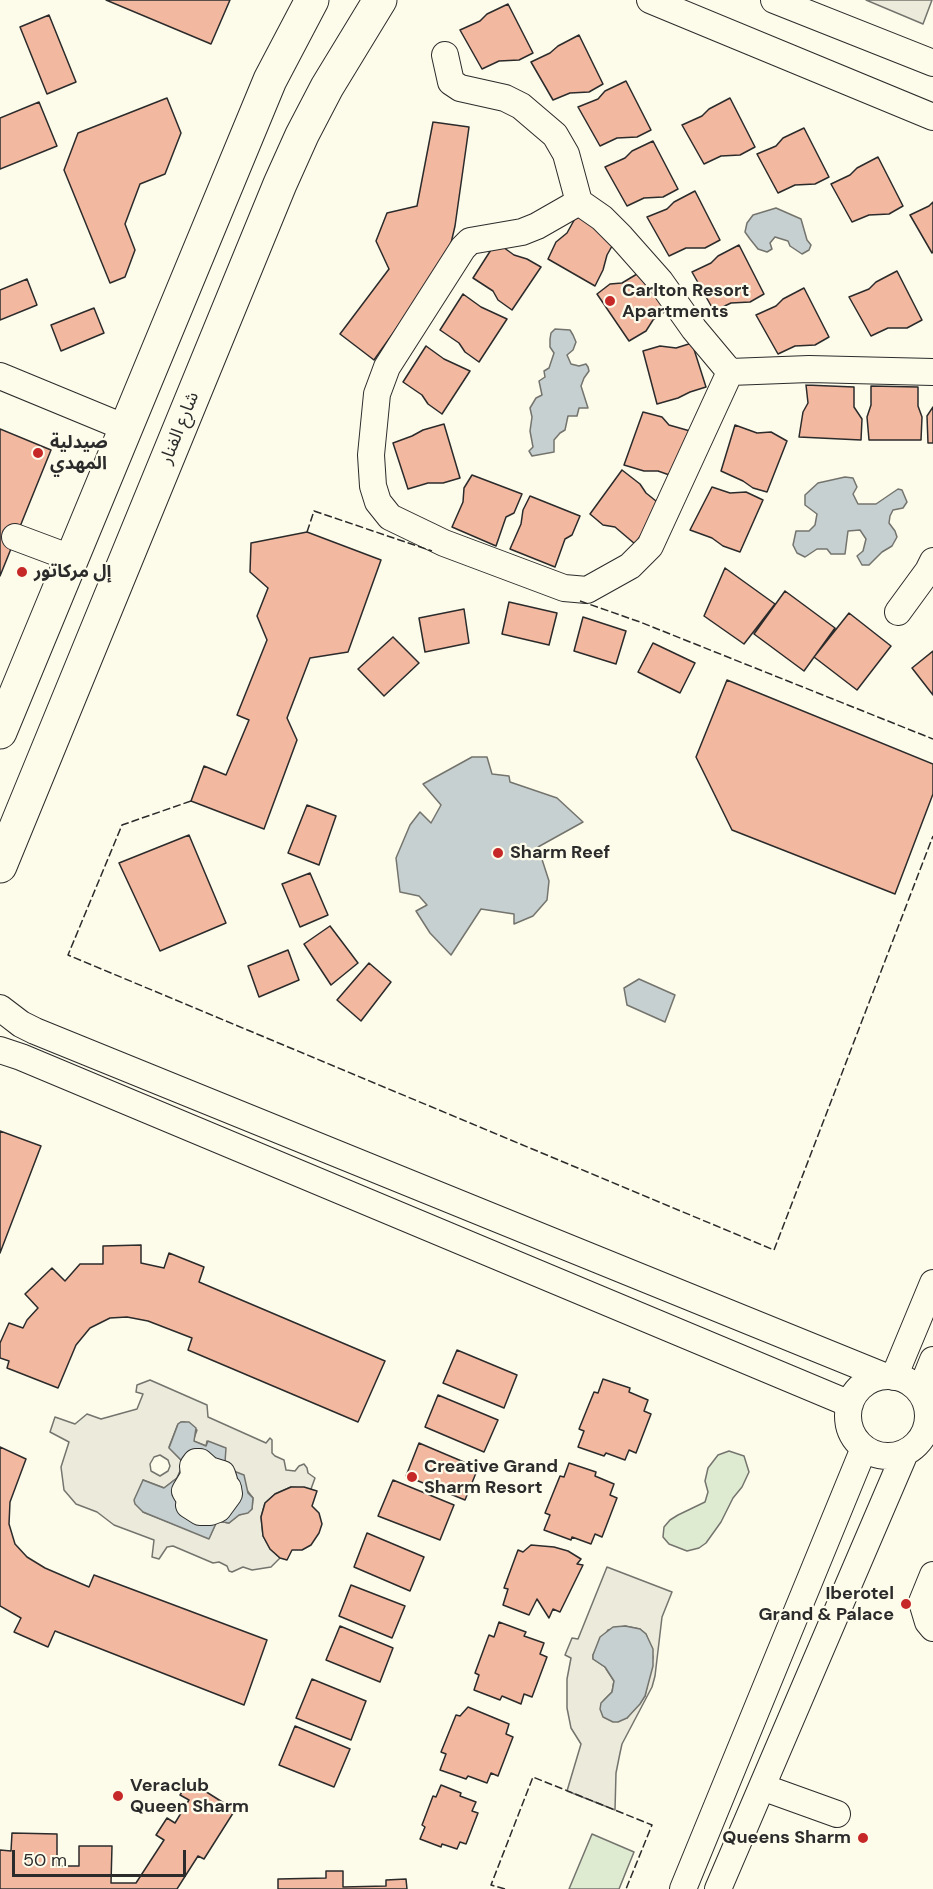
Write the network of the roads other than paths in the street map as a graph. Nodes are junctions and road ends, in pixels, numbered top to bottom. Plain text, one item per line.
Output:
1 (312, 0) edge
2 (380, 0) edge
3 (650, 0) edge
4 (774, 0) edge
5 (445, 56) dead end
6 (933, 63) edge
7 (933, 117) edge
8 (579, 202) junction
9 (730, 372) junction
10 (933, 372) edge
11 (0, 376) edge
12 (126, 428) junction
13 (15, 537) dead end
14 (71, 558) junction
15 (933, 561) edge
16 (898, 612) dead end
17 (0, 732) edge
18 (0, 866) edge
19 (0, 1008) edge
20 (0, 1050) edge
21 (933, 1283) edge
22 (933, 1360) edge
23 (889, 1377) junction
24 (920, 1392) junction
25 (850, 1404) junction
26 (920, 1444) edge
27 (864, 1448) junction
28 (933, 1575) edge
29 (933, 1628) edge
30 (762, 1787) junction
31 (837, 1814) dead end
32 (683, 1889) edge
33 (718, 1889) edge

1 - 12 main road
2 - 18 main road, شارع الفنار
3 - 7 street
4 - 6 street
5 - 8 street
8 - 9 street
8 - 9 street
9 - 10 street
11 - 12 street
12 - 14 main road
13 - 14 street
14 - 17 main road
15 - 16 street
19 - 23 street
20 - 25 street
21 - 23 street
22 - 24 street
23 - 24 street
23 - 25 street
24 - 26 street
25 - 27 street
26 - 27 street
26 - 30 street
27 - 32 street
28 - 29 street
30 - 31 street
30 - 33 street

